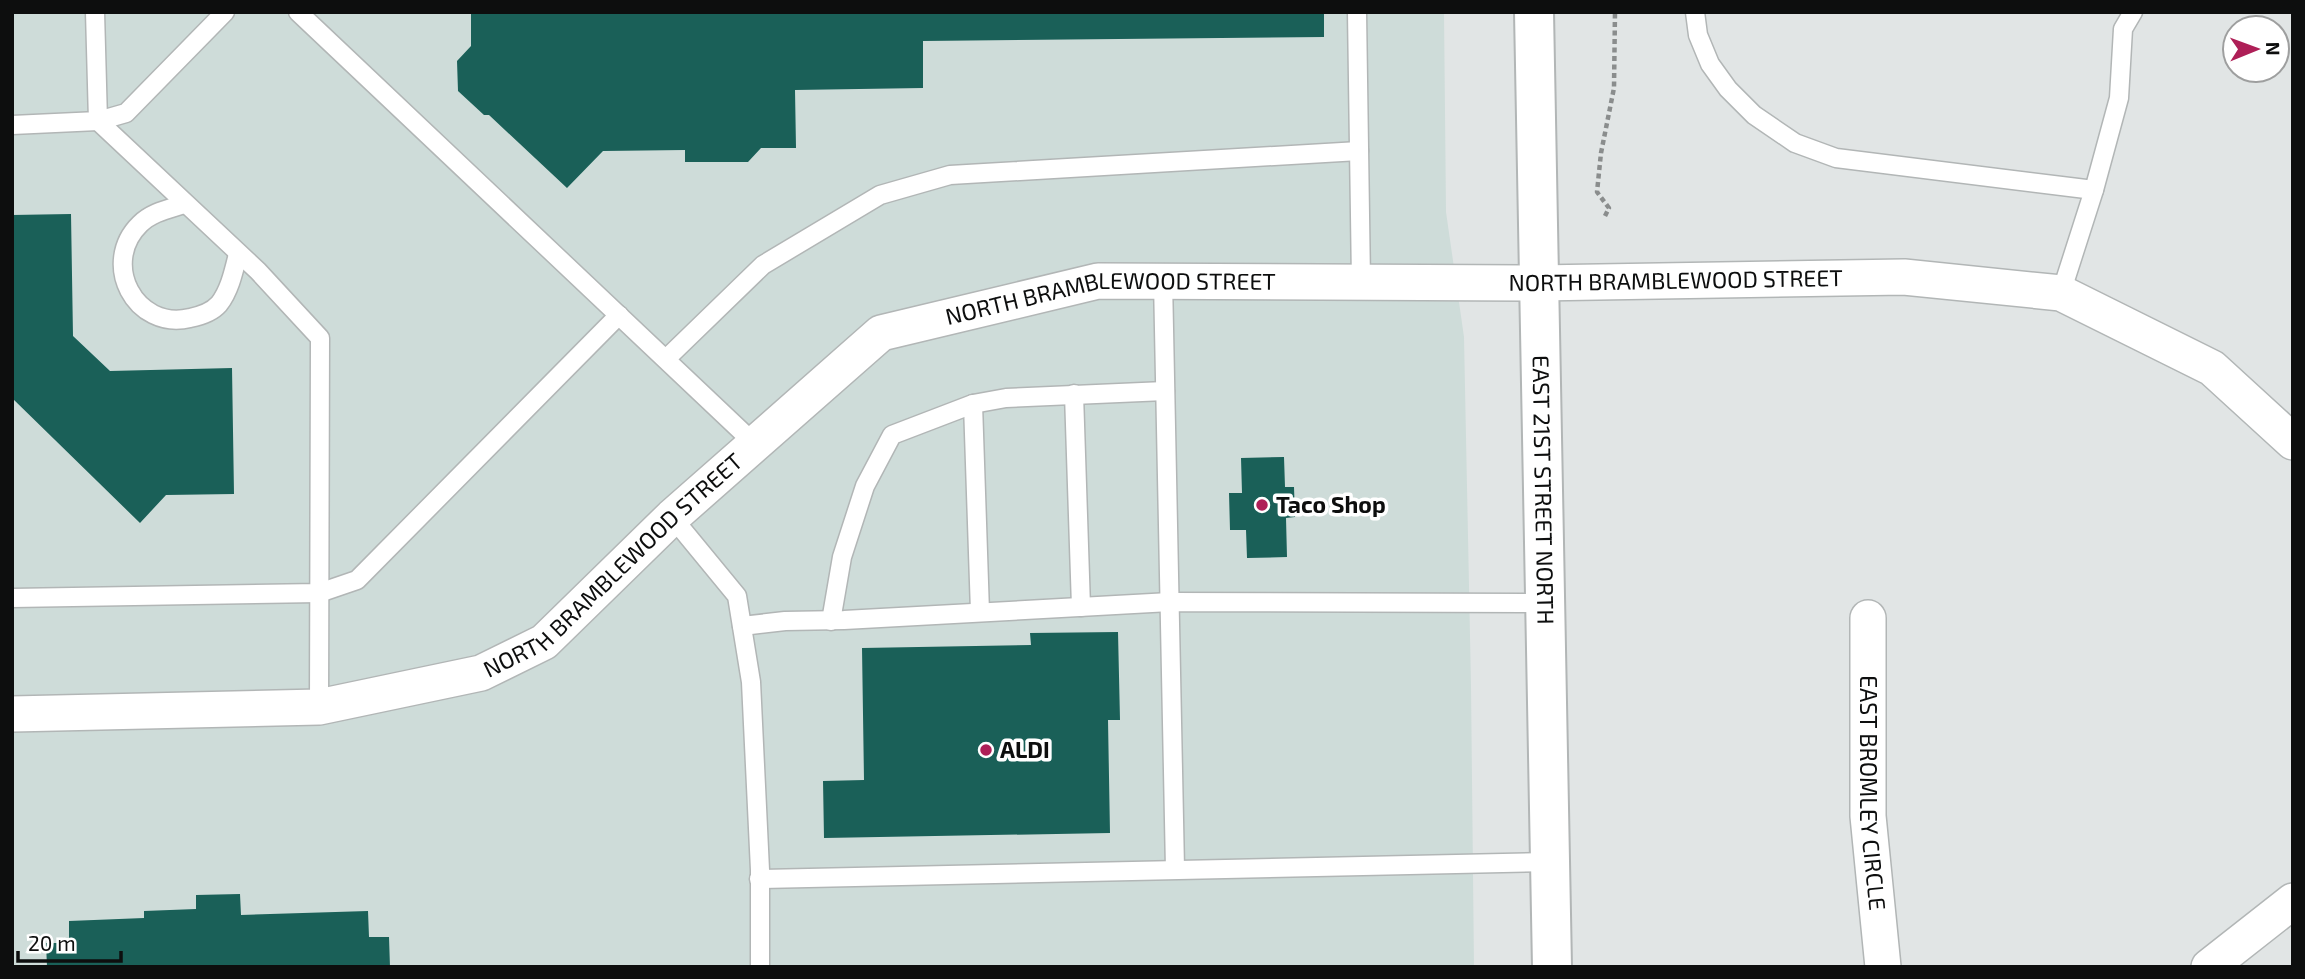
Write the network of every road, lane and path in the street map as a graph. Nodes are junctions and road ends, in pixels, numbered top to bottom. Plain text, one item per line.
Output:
1 (95, 12) edge
2 (225, 12) edge
3 (298, 12) edge
4 (1357, 12) edge
5 (1534, 12) edge
6 (1615, 12) edge
7 (1695, 12) edge
8 (2133, 12) edge
9 (98, 121) junction
10 (12, 125) edge
11 (1359, 151) junction
12 (2094, 190) junction
13 (184, 204) junction
14 (1605, 216) dead end
15 (238, 254) junction
16 (1163, 280) junction
17 (1361, 282) junction
18 (1538, 283) junction
19 (2061, 293) junction
20 (619, 314) junction
21 (666, 359) junction
22 (1165, 391) junction
23 (1074, 394) junction
24 (973, 404) junction
25 (2293, 442) edge
26 (756, 445) junction
27 (672, 517) junction
28 (319, 593) junction
29 (12, 598) edge
30 (1170, 602) junction
31 (1545, 603) junction
32 (1081, 607) junction
33 (980, 612) junction
34 (1868, 618) dead end
35 (831, 621) junction
36 (742, 626) junction
37 (319, 707) junction
38 (12, 714) edge
39 (1550, 862) junction
40 (1175, 869) junction
41 (759, 879) junction
42 (2293, 901) edge
43 (760, 967) edge
44 (1552, 967) edge
45 (1883, 967) edge
46 (2208, 967) edge

1 - 9 lane
2 - 9 lane
3 - 20 lane
4 - 11 lane
5 - 18 main road, EAST 21ST STREET NORTH
6 - 14 path
7 - 12 lane
8 - 12 lane
9 - 10 lane
9 - 13 lane
11 - 17 lane
11 - 21 lane
12 - 19 lane
13 - 15 lane
13 - 15 lane
15 - 28 lane
16 - 17 street, NORTH BRAMBLEWOOD STREET
16 - 22 lane
16 - 26 street, NORTH BRAMBLEWOOD STREET
17 - 18 street, NORTH BRAMBLEWOOD STREET
18 - 19 street, NORTH BRAMBLEWOOD STREET
18 - 31 main road, EAST 21ST STREET NORTH
19 - 25 street, NORTH BRAMBLEWOOD STREET
20 - 21 lane
20 - 28 lane
21 - 26 lane
22 - 23 lane
22 - 30 lane
23 - 24 lane
23 - 32 lane
24 - 33 lane
24 - 35 lane
26 - 27 street, NORTH BRAMBLEWOOD STREET
27 - 36 lane
27 - 37 street, NORTH BRAMBLEWOOD STREET
28 - 29 lane
28 - 37 lane
30 - 31 lane
30 - 32 lane
30 - 40 lane
31 - 39 main road, EAST 21ST STREET NORTH
32 - 33 lane
33 - 35 lane
34 - 45 street, EAST BROMLEY CIRCLE
35 - 36 lane
36 - 41 lane
37 - 38 street, NORTH BRAMBLEWOOD STREET
39 - 40 lane
39 - 44 main road, EAST 21ST STREET NORTH
40 - 41 lane
41 - 43 lane
42 - 46 street

